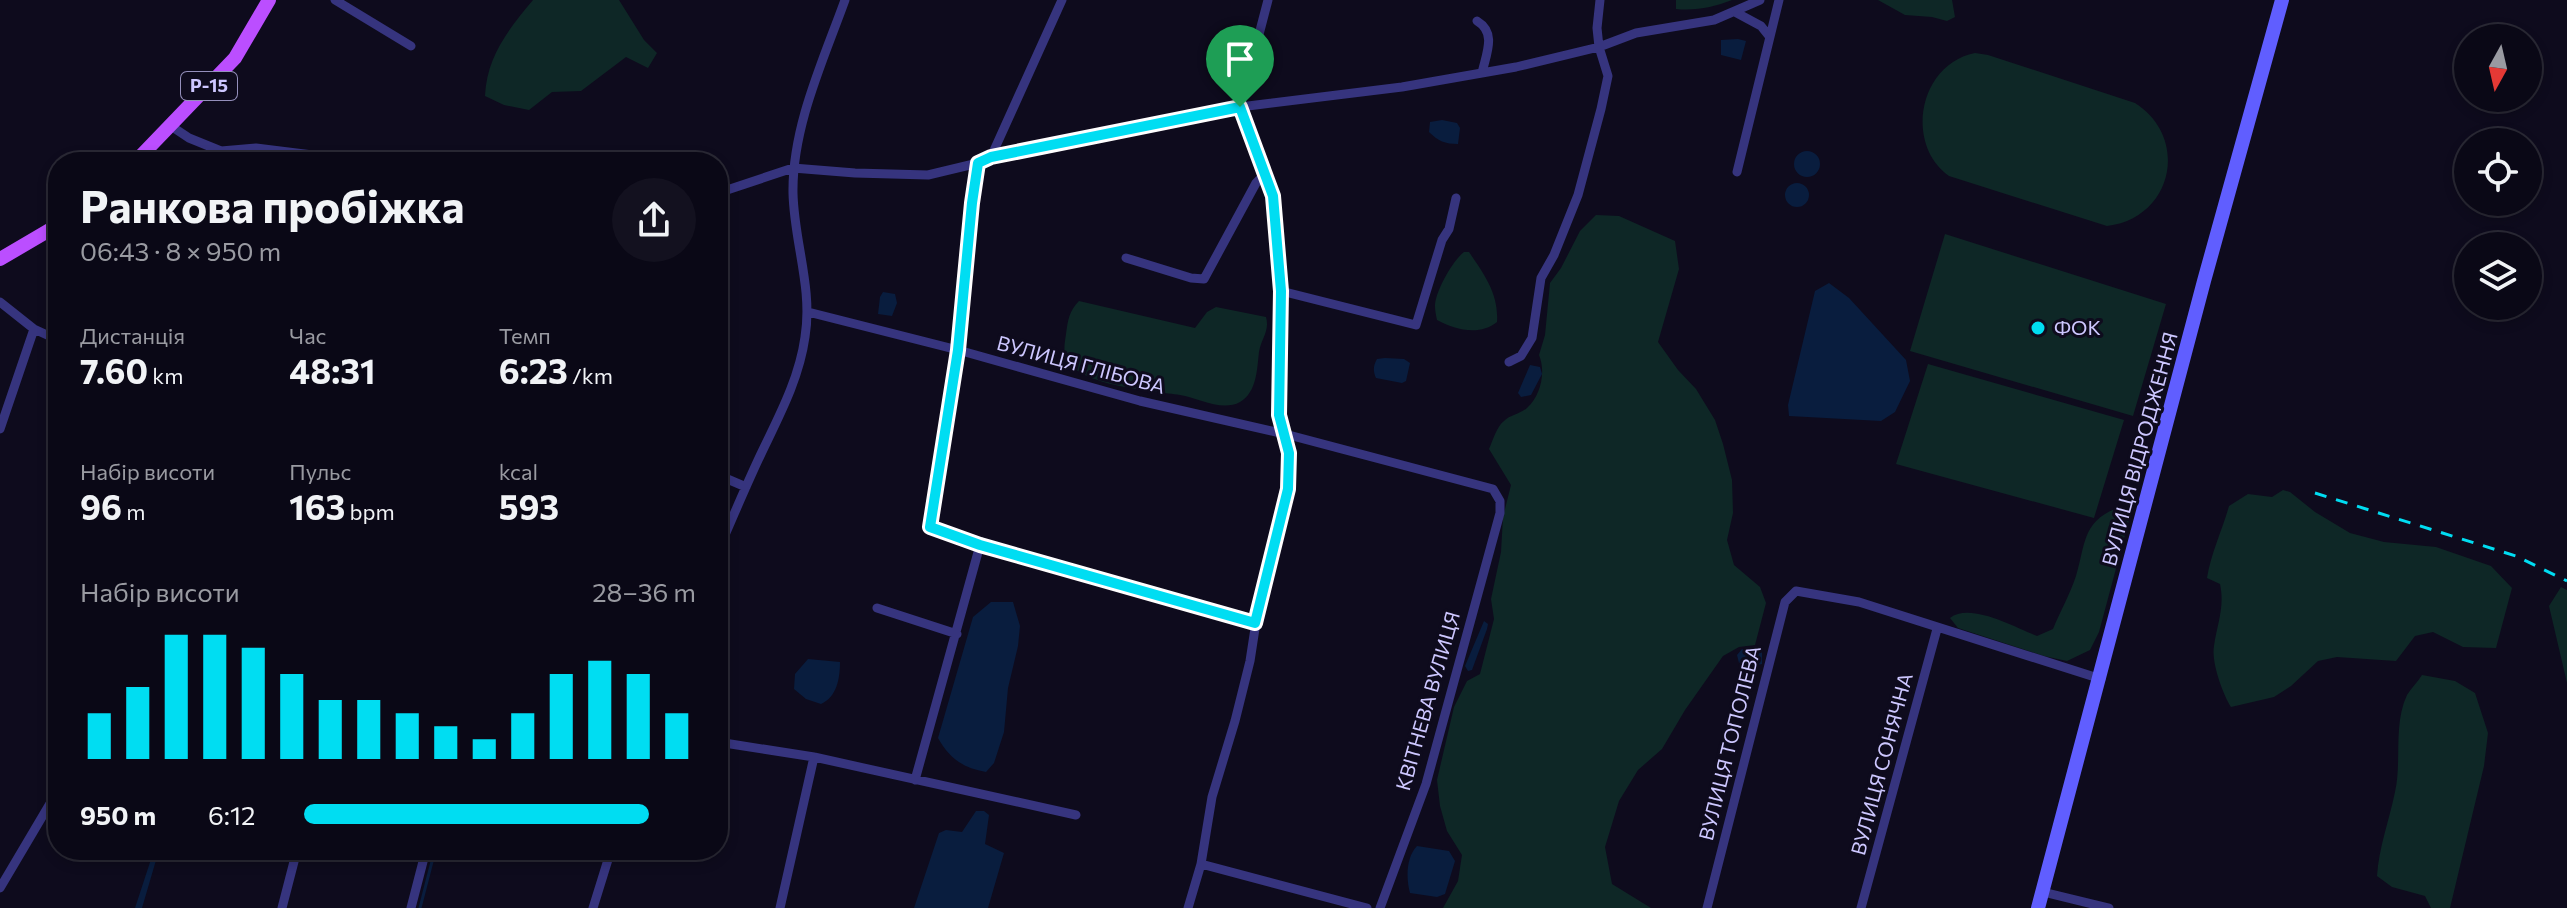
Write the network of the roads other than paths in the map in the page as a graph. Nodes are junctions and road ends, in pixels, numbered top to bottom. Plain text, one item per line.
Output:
1 (269, 0) edge
2 (335, 0) edge
3 (845, 0) edge
4 (1062, 0) edge
5 (1268, 0) edge
6 (1600, 0) edge
7 (1760, 0) edge
8 (1779, 0) edge
9 (2282, 0) edge
10 (1735, 12) junction
11 (1477, 21) dead end
12 (1769, 36) junction
13 (411, 46) dead end
14 (1599, 47) junction
15 (1482, 73) junction
16 (1240, 107) junction
17 (171, 126) junction
18 (221, 151) joint
19 (145, 152) edge
20 (288, 152) edge
21 (991, 157) junction
22 (978, 163) junction
23 (793, 168) junction
24 (1737, 172) dead end
25 (1266, 173) junction
26 (728, 190) edge
27 (1456, 198) dead end
28 (48, 231) edge
29 (1126, 258) dead end
30 (0, 259) edge
31 (1281, 291) junction
32 (0, 302) edge
33 (808, 312) junction
34 (34, 329) junction
35 (48, 335) edge
36 (958, 350) junction
37 (1509, 362) dead end
38 (0, 429) edge
39 (1285, 434) junction
40 (728, 479) edge
41 (746, 487) junction
42 (1500, 501) joint
43 (728, 528) edge
44 (980, 545) junction
45 (877, 608) dead end
46 (1255, 623) junction
47 (1937, 629) junction
48 (957, 634) junction
49 (2101, 679) junction
50 (728, 744) edge
51 (814, 757) junction
52 (915, 780) junction
53 (48, 807) edge
54 (1076, 815) dead end
55 (294, 860) edge
56 (423, 860) edge
57 (608, 860) edge
58 (1201, 864) junction
59 (0, 888) edge
60 (2043, 892) junction
61 (282, 908) edge
62 (411, 908) edge
63 (593, 908) edge
64 (780, 908) edge
65 (1188, 908) edge
66 (1367, 908) edge
67 (1380, 908) edge
68 (1707, 908) edge
69 (1861, 908) edge
70 (2038, 908) edge
71 (2109, 908) edge

1 - 17 main road, Р-15
2 - 13 street
3 - 23 street
4 - 21 street
5 - 16 street
6 - 14 street
7 - 10 street
8 - 12 street
9 - 49 street, ВУЛИЦЯ ВІДРОДЖЕННЯ
10 - 12 street
10 - 14 street
11 - 15 street
12 - 24 street
14 - 15 street
14 - 37 street
15 - 16 street
16 - 21 street
16 - 25 street
17 - 18 street
17 - 19 main road, Р-15
18 - 20 street
21 - 22 street
22 - 23 street
22 - 36 street
23 - 26 street
23 - 33 street
25 - 29 street
25 - 31 street
27 - 31 street
28 - 30 main road
31 - 39 street
32 - 34 street
33 - 36 street, ВУЛИЦЯ ГЛІБОВА
33 - 41 street
34 - 35 street
34 - 38 street
36 - 39 street, ВУЛИЦЯ ГЛІБОВА
36 - 44 street
39 - 42 street, ВУЛИЦЯ ГЛІБОВА
39 - 46 street
40 - 41 street
41 - 43 street
42 - 67 street, КВІТНЕВА ВУЛИЦЯ
44 - 46 street
44 - 48 street
45 - 48 street
46 - 58 street
47 - 49 street
47 - 68 street, ВУЛИЦЯ ТОПОЛЕВА
47 - 69 street, ВУЛИЦЯ СОНЯЧНА
48 - 52 street
49 - 60 street, ВУЛИЦЯ ВІДРОДЖЕННЯ
50 - 51 street
51 - 52 street
51 - 64 street
52 - 54 street
53 - 59 street
55 - 61 street
56 - 62 street
57 - 63 street
58 - 65 street
58 - 66 street
60 - 70 street, ВУЛИЦЯ ВІДРОДЖЕННЯ
60 - 71 street

